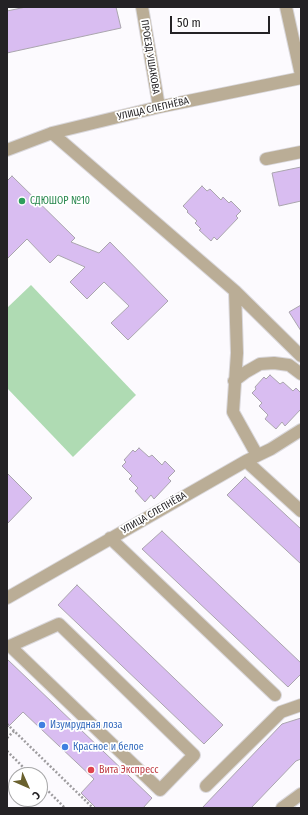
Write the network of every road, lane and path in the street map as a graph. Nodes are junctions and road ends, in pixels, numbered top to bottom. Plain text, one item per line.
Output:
1 (142, 7) edge
2 (286, 7) edge
3 (301, 75) edge
4 (301, 78) edge
5 (159, 107) junction
6 (52, 133) junction
7 (7, 150) edge
8 (301, 152) edge
9 (266, 158) dead end
10 (235, 291) junction
11 (301, 356) edge
12 (301, 374) edge
13 (234, 382) junction
14 (301, 430) edge
15 (251, 458) junction
16 (301, 511) edge
17 (110, 538) junction
18 (7, 598) edge
19 (8, 645) edge
20 (275, 695) dead end
21 (301, 704) edge
22 (7, 724) edge
23 (14, 731) junction
24 (7, 738) edge
25 (7, 751) edge
26 (24, 767) edge
27 (206, 786) dead end
28 (48, 791) edge
29 (301, 794) edge
30 (65, 808) edge
31 (93, 808) edge
32 (282, 808) edge

1 - 5 street, ПРОЕЗД УШАКОВА
2 - 3 street
4 - 5 street, УЛИЦА СЛЕПНЁВА
5 - 6 street, УЛИЦА СЛЕПНЁВА
6 - 7 street, УЛИЦА СЛЕПНЁВА
6 - 10 street
8 - 9 street
10 - 11 street
10 - 13 street
12 - 13 street
13 - 15 street
14 - 15 street, УЛИЦА СЛЕПНЁВА
15 - 16 street
15 - 17 street, УЛИЦА СЛЕПНЁВА
17 - 18 street, УЛИЦА СЛЕПНЁВА
17 - 20 street
19 - 19 street
21 - 27 street
22 - 23 path
23 - 24 path
23 - 31 path
25 - 26 path
28 - 30 path
29 - 32 street

